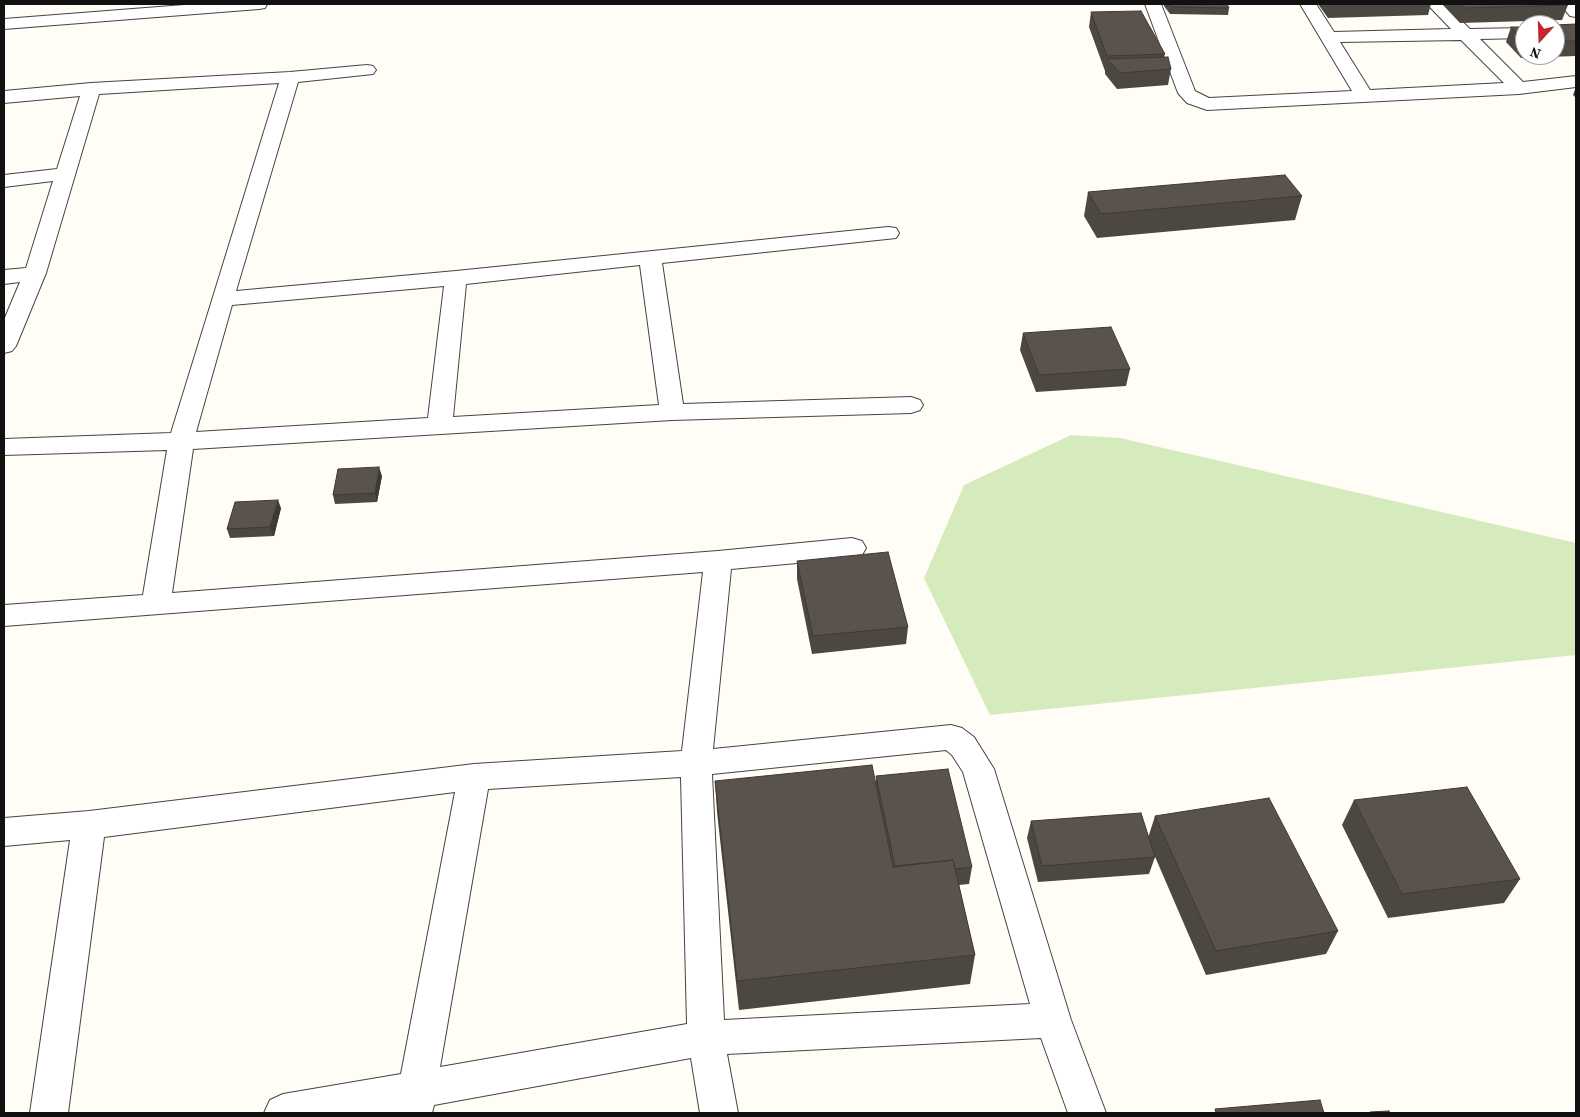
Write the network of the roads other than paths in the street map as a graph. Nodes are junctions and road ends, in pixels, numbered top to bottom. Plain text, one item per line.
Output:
1 (259, 4) edge
2 (1153, 4) edge
3 (1308, 4) edge
4 (1435, 4) edge
5 (1568, 4) edge
6 (1576, 12) edge
7 (4, 24) edge
8 (1515, 33) edge
9 (1464, 34) junction
10 (1327, 37) junction
11 (366, 70) dead end
12 (290, 77) junction
13 (1576, 82) edge
14 (1519, 88) junction
15 (91, 89) junction
16 (1364, 95) junction
17 (4, 97) edge
18 (65, 174) junction
19 (4, 181) edge
20 (888, 233) dead end
21 (650, 258) junction
22 (35, 273) junction
23 (4, 277) edge
24 (456, 278) junction
25 (222, 299) junction
26 (4, 346) edge
27 (911, 405) dead end
28 (672, 412) junction
29 (439, 427) junction
30 (181, 441) junction
31 (4, 447) edge
32 (852, 548) dead end
33 (718, 561) junction
34 (156, 603) junction
35 (4, 616) edge
36 (696, 763) junction
37 (474, 777) junction
38 (89, 825) junction
39 (4, 832) edge
40 (1053, 1020) junction
41 (706, 1038) junction
42 (415, 1101) edge
43 (49, 1113) edge
44 (282, 1113) edge
45 (719, 1113) edge
46 (1087, 1113) edge

1 - 7 street
2 - 16 street
3 - 10 street
4 - 9 street
5 - 6 street
8 - 9 street
9 - 10 street
9 - 14 street
10 - 16 street
11 - 12 street
12 - 15 street
12 - 25 street
13 - 14 street
14 - 16 street
15 - 17 street
15 - 18 street
18 - 19 street
18 - 22 street
20 - 21 street
21 - 24 street
21 - 28 street
22 - 23 street
22 - 26 street
24 - 25 street
24 - 29 street
25 - 30 street
27 - 28 street
28 - 29 street
29 - 30 street
30 - 31 street
30 - 34 street
32 - 33 street
33 - 34 street
33 - 36 street
34 - 35 street
36 - 37 street
36 - 40 street
36 - 41 street
37 - 38 street
37 - 42 street
38 - 39 street
38 - 43 street
40 - 41 street
40 - 46 street
41 - 42 street
41 - 45 street
42 - 44 street

